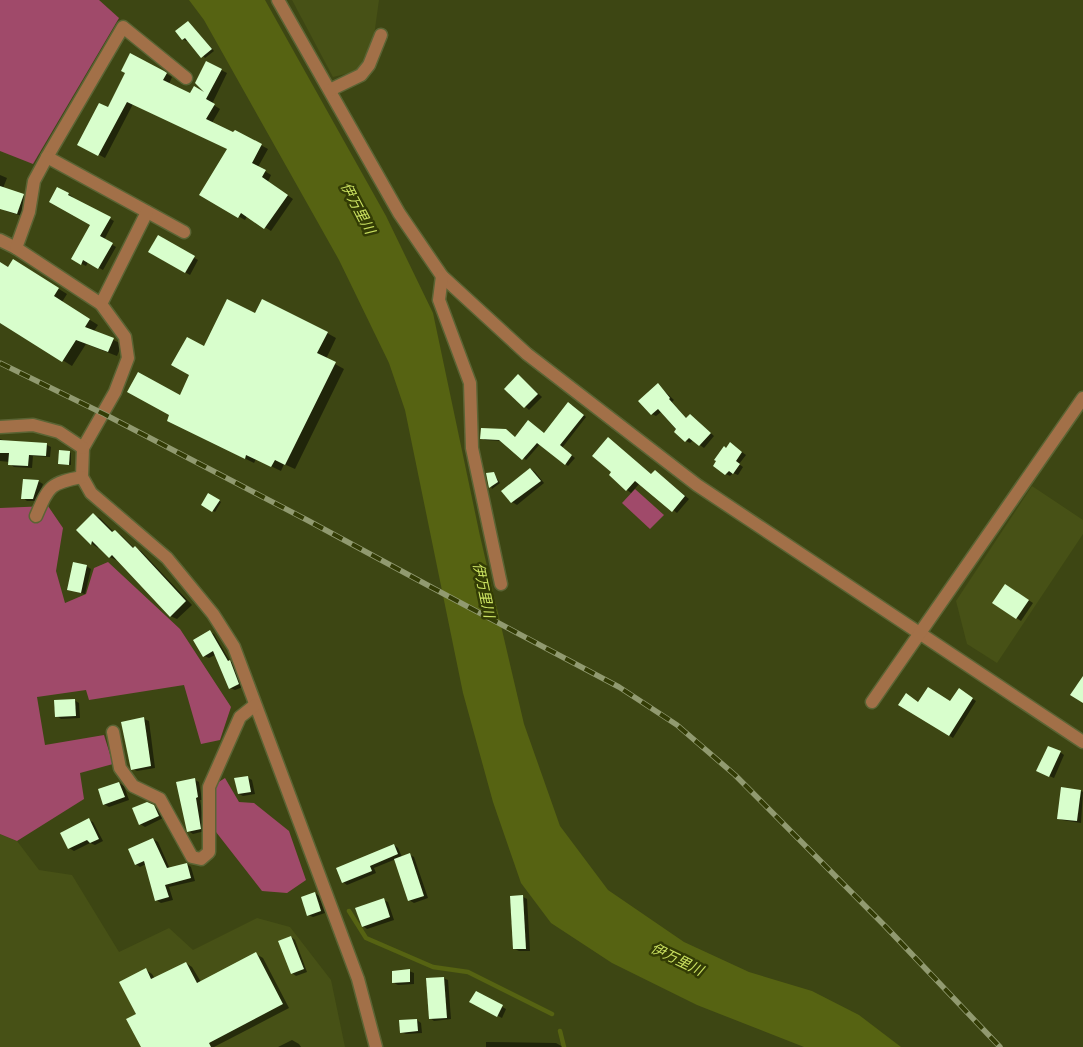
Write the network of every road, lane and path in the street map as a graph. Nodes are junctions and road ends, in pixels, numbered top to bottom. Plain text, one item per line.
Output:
1 (278, 0) edge
2 (381, 35) dead end
3 (186, 78) dead end
4 (330, 90) junction
5 (47, 157) junction
6 (147, 212) junction
7 (184, 232) dead end
8 (0, 240) edge
9 (16, 248) junction
10 (442, 276) junction
11 (101, 304) junction
12 (1083, 398) edge
13 (0, 427) edge
14 (83, 448) junction
15 (82, 477) junction
16 (36, 516) dead end
17 (501, 584) dead end
18 (920, 632) junction
19 (872, 702) dead end
20 (255, 705) junction
21 (112, 732) dead end
22 (1083, 742) edge
23 (376, 1047) edge

1 - 4 street
2 - 4 street
3 - 5 street
4 - 10 street
5 - 6 street
5 - 9 street
6 - 7 street
6 - 11 street
8 - 9 street
9 - 11 street
10 - 17 street
10 - 18 street
11 - 14 street
12 - 18 street
13 - 14 street
14 - 15 street
15 - 16 street
15 - 20 street
18 - 19 street
18 - 22 street
20 - 21 street
20 - 23 street

